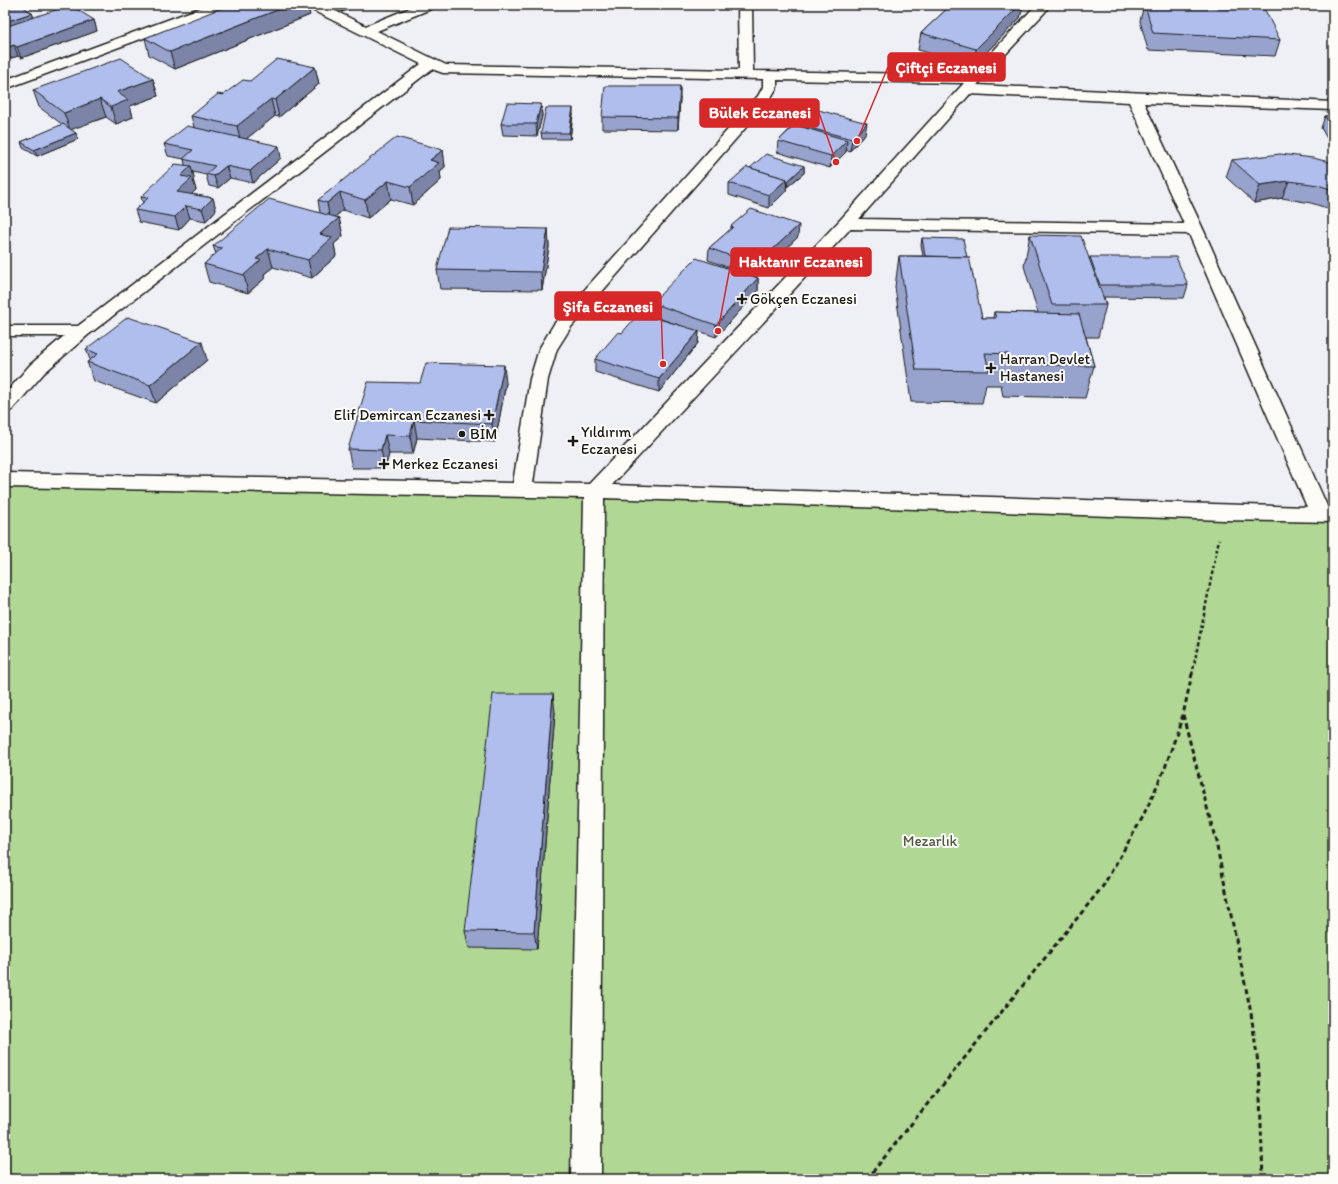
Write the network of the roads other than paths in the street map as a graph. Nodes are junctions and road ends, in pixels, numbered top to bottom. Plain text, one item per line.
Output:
1 (220, 5) edge
2 (313, 5) edge
3 (428, 5) edge
4 (745, 5) edge
5 (1037, 6) edge
6 (366, 31) junction
7 (431, 63) junction
8 (746, 75) junction
9 (770, 75) junction
10 (971, 84) junction
11 (5, 85) edge
12 (1134, 98) junction
13 (1333, 106) edge
14 (846, 224) junction
15 (1195, 229) junction
16 (5, 331) edge
17 (82, 331) junction
18 (5, 406) edge
19 (5, 480) edge
20 (522, 489) junction
21 (594, 491) junction
22 (1326, 514) edge
23 (586, 1179) edge

1 - 11 street
2 - 6 street
3 - 6 street
4 - 8 street
5 - 10 street
6 - 7 street
7 - 8 street
7 - 17 street
8 - 9 street
9 - 10 street
9 - 20 street
10 - 12 street
10 - 14 street
12 - 13 street
12 - 15 street
14 - 15 street
14 - 21 street
15 - 22 street
16 - 17 street
17 - 18 street
19 - 20 street
20 - 21 street
21 - 22 street
21 - 23 street

